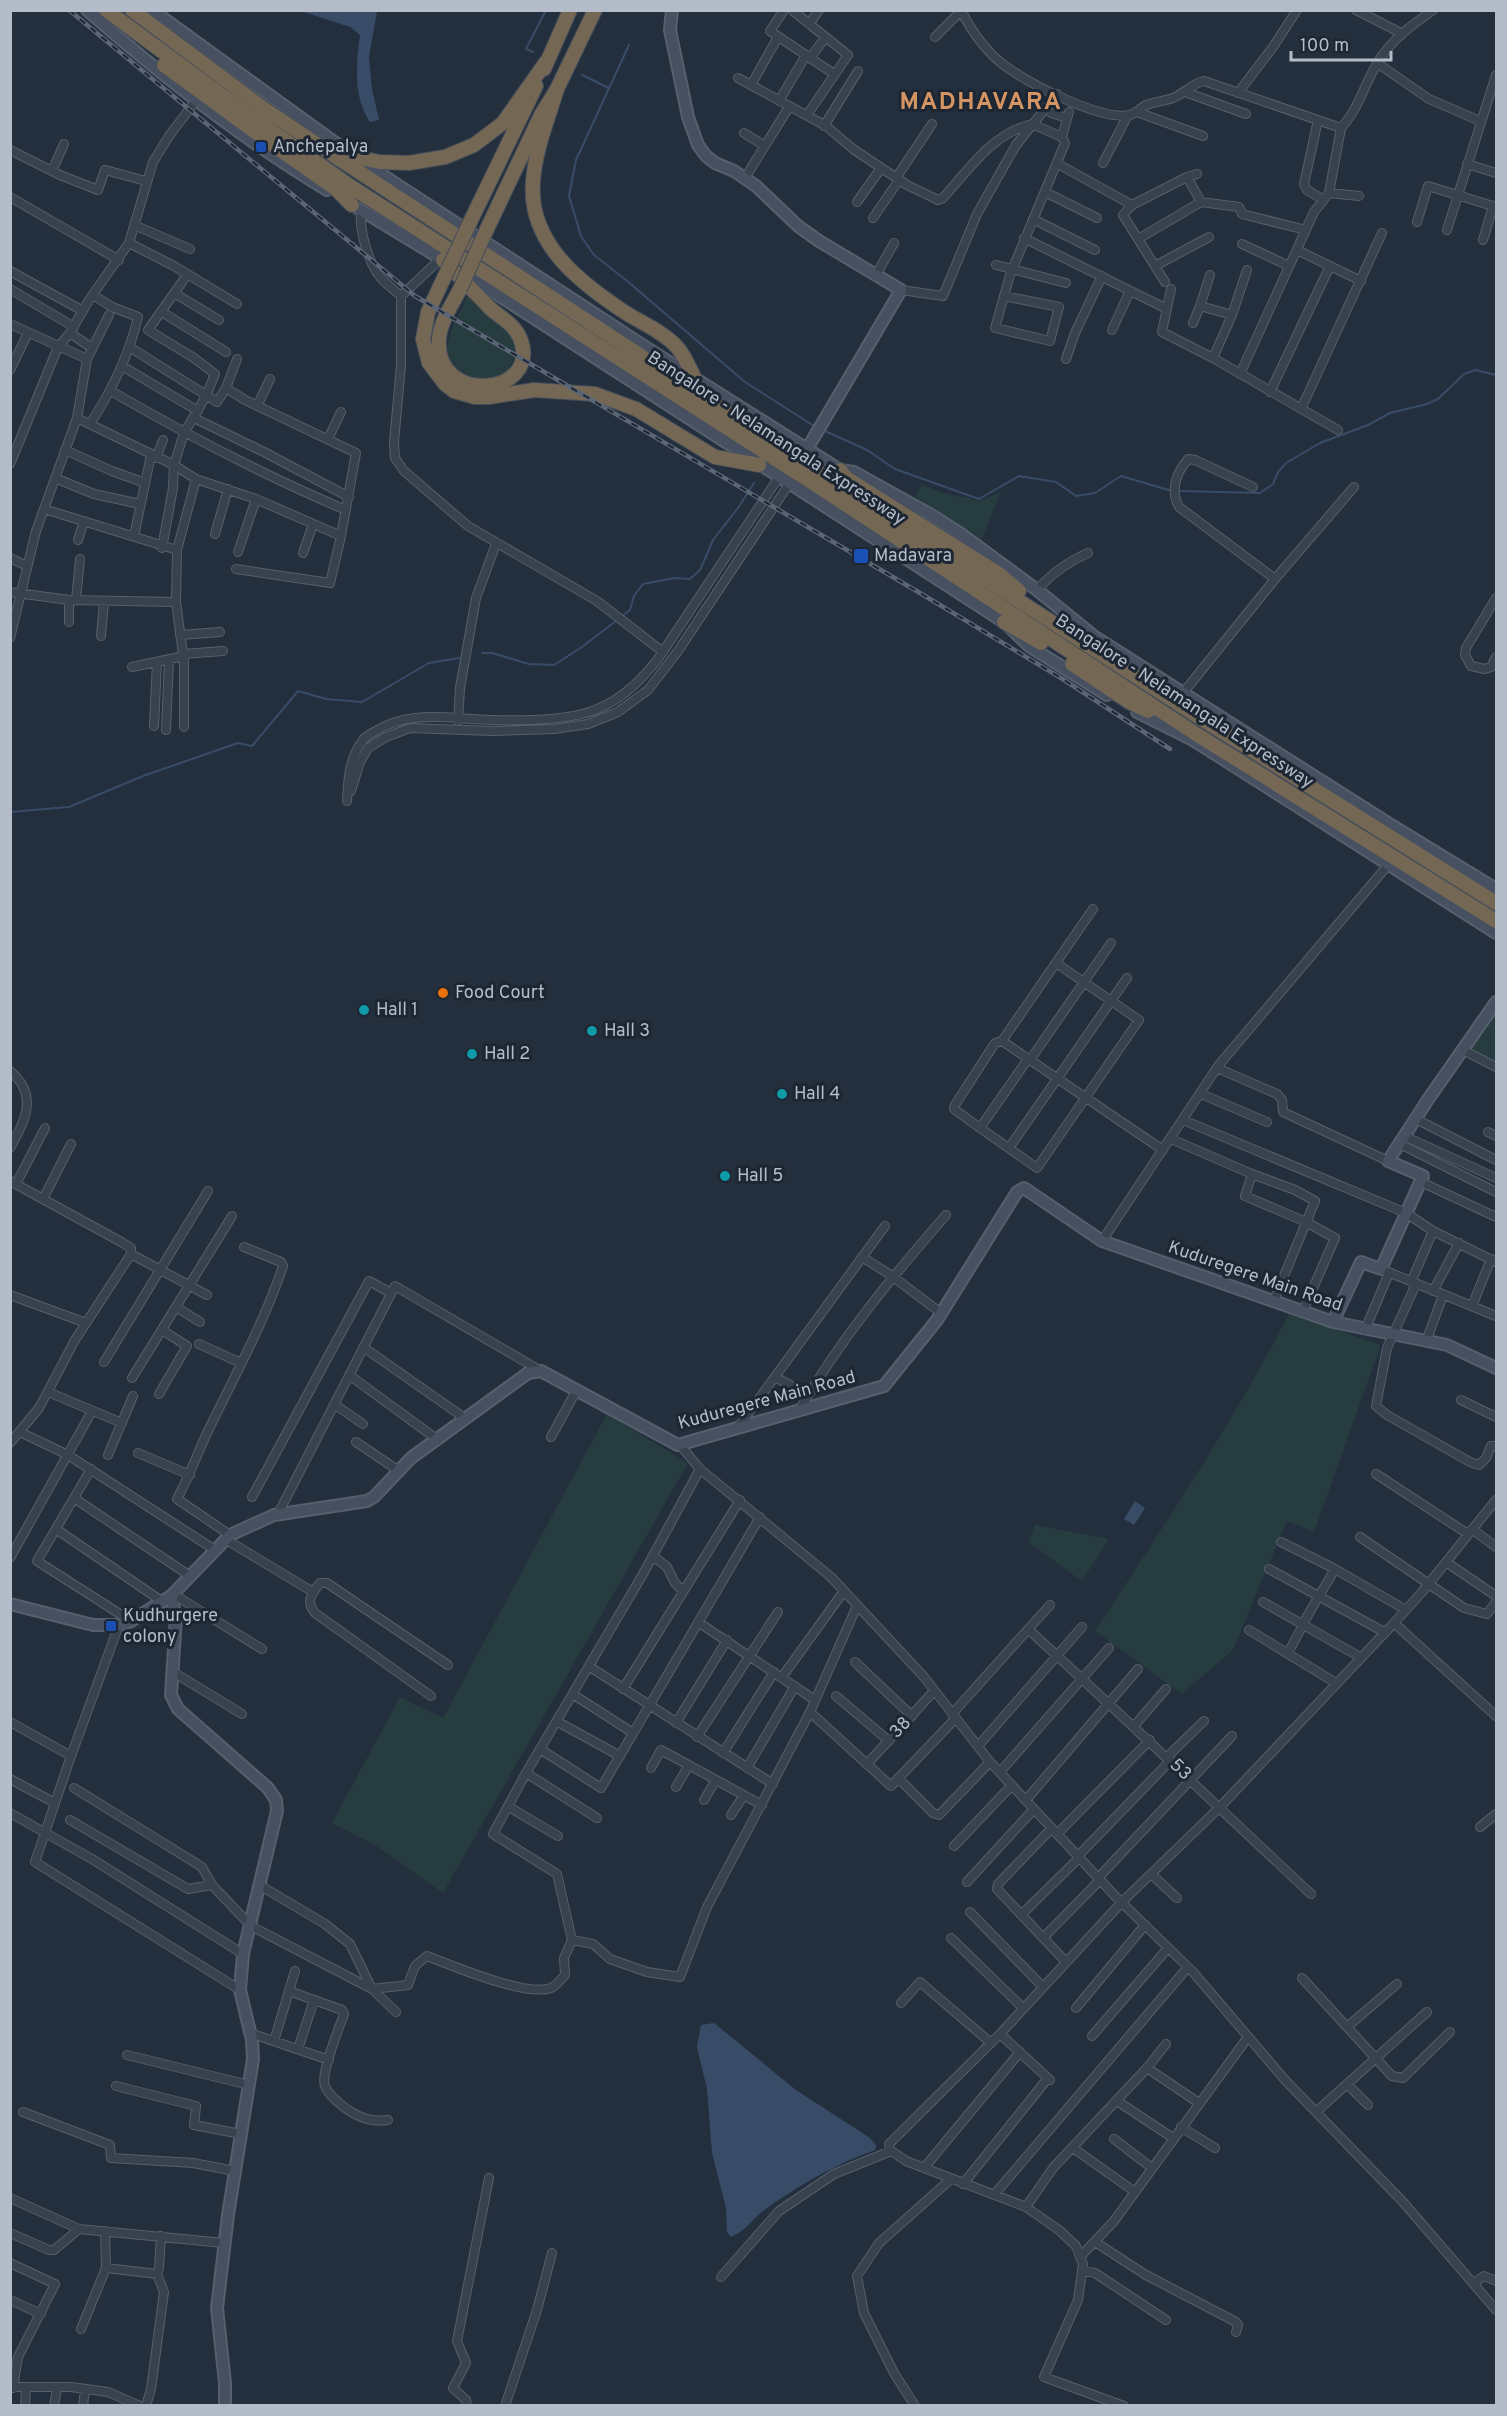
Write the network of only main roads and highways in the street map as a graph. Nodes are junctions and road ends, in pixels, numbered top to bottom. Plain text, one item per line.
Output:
1 (101, 10) edge
2 (106, 10) edge
3 (132, 10) edge
4 (570, 10) edge
5 (595, 10) edge
6 (546, 62) junction
7 (557, 89) junction
8 (355, 157) road end
9 (357, 207) road end
10 (441, 258) road end
11 (694, 377) road end
12 (781, 455) junction
13 (759, 465) road end
14 (840, 470) road end
15 (806, 471) junction
16 (1004, 622) road end
17 (1054, 622) junction
18 (1196, 734) junction
19 (1497, 903) edge
20 (1497, 921) edge

1 - 9 highway
2 - 12 highway, Bangalore - Nelamangala Expressway
3 - 12 highway, Bangalore - Nelamangala Expressway
4 - 6 highway
5 - 7 highway
6 - 8 highway
6 - 13 highway, bridge
7 - 10 highway, bridge
7 - 11 highway
12 - 15 highway, Bangalore - Nelamangala Expressway, bridge
14 - 17 highway
15 - 17 highway, Bangalore - Nelamangala Expressway
15 - 18 highway, Bangalore - Nelamangala Expressway
16 - 18 highway
17 - 19 highway, Bangalore - Nelamangala Expressway
18 - 20 highway, Bangalore - Nelamangala Expressway

